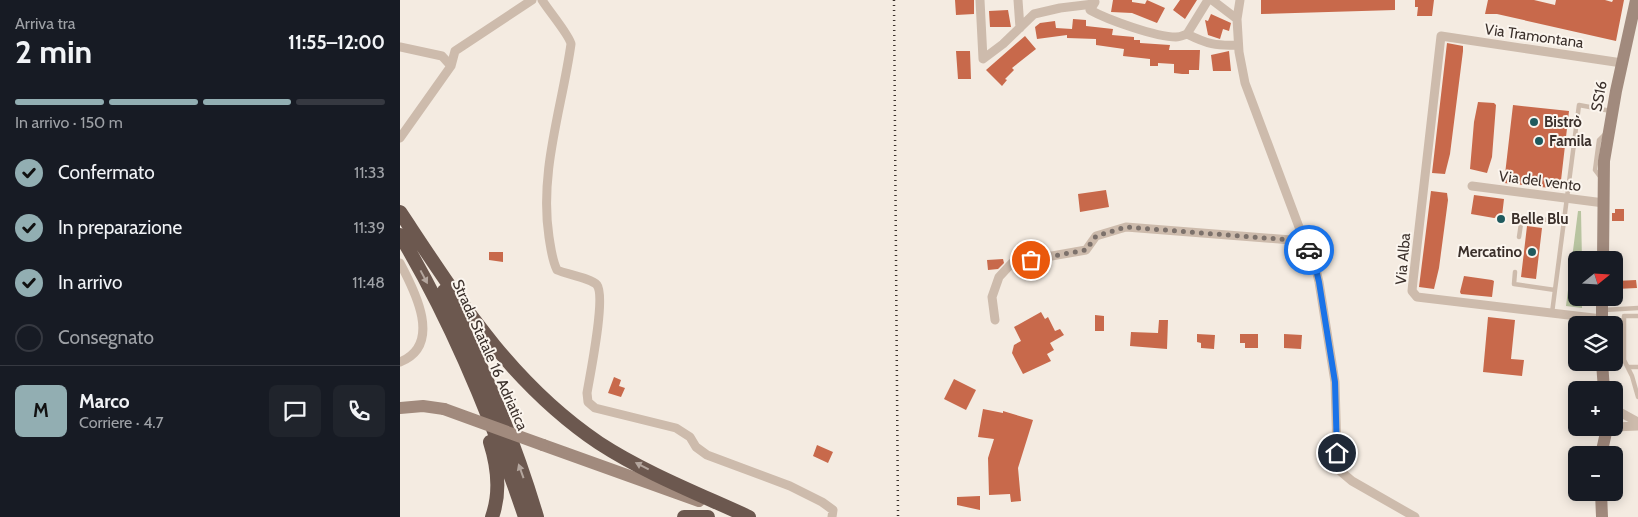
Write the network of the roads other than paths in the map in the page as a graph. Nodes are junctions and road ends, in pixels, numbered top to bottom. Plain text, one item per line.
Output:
1 (532, 0) edge
2 (542, 0) edge
3 (980, 0) edge
4 (1018, 0) edge
5 (1208, 0) edge
6 (1212, 0) edge
7 (1240, 0) edge
8 (1636, 0) edge
9 (1095, 2) edge
10 (1237, 19) junction
11 (1020, 28) junction
12 (1187, 34) junction
13 (1441, 36) joint
14 (1238, 45) junction
15 (400, 47) edge
16 (1622, 63) junction
17 (451, 66) junction
18 (1612, 111) junction
19 (400, 138) edge
20 (1472, 186) dead end
21 (1567, 198) junction
22 (1604, 203) junction
23 (400, 212) edge
24 (1564, 222) junction
25 (400, 235) edge
26 (1302, 235) junction
27 (1519, 237) dead end
28 (1603, 251) edge
29 (400, 263) edge
30 (1516, 272) dead end
31 (1555, 290) junction
32 (1638, 308) edge
33 (1552, 313) junction
34 (1602, 313) edge
35 (1638, 316) edge
36 (995, 320) dead end
37 (455, 340) junction
38 (400, 362) edge
39 (1628, 367) junction
40 (1638, 367) edge
41 (1638, 397) edge
42 (400, 408) edge
43 (1623, 414) edge
44 (1638, 422) edge
45 (1638, 426) edge
46 (1623, 427) edge
47 (1601, 501) edge
48 (492, 517) edge
49 (525, 517) edge
50 (537, 517) edge
51 (684, 517) edge
52 (708, 517) edge
53 (743, 517) edge
54 (749, 517) edge
55 (832, 517) edge
56 (1415, 517) edge
57 (1602, 517) edge

1 - 17 street
2 - 55 street
3 - 11 street
4 - 11 street
5 - 12 street
6 - 10 street
7 - 10 street
8 - 16 main road, SS16
9 - 11 street
9 - 12 street
10 - 14 street
12 - 14 street
13 - 16 street, Via Tramontana
13 - 33 street, Via Alba
14 - 26 street
15 - 17 street
16 - 18 main road, SS16
17 - 19 street
18 - 21 lane
18 - 22 main road, SS16
20 - 21 street, Via del vento
21 - 22 street, Via del vento
21 - 24 lane
22 - 28 main road, SS16
50 -> 23 highway, Strada Statale 16 Adriatica
54 -> 23 highway
24 - 27 lane
24 - 31 lane
25 -> 37 highway, Strada Statale 16 Adriatica
26 - 36 street
26 - 56 street
29 - 38 street
30 - 31 lane
31 - 33 lane
32 - 34 lane
33 - 34 street, Via Alba
35 - 39 lane
37 - 48 highway
37 - 49 highway, Strada Statale 16 Adriatica
39 - 40 lane
39 - 41 lane
42 - 53 main road, bridge
43 - 44 street
45 - 46 street
47 - 57 main road
51 - 52 highway

